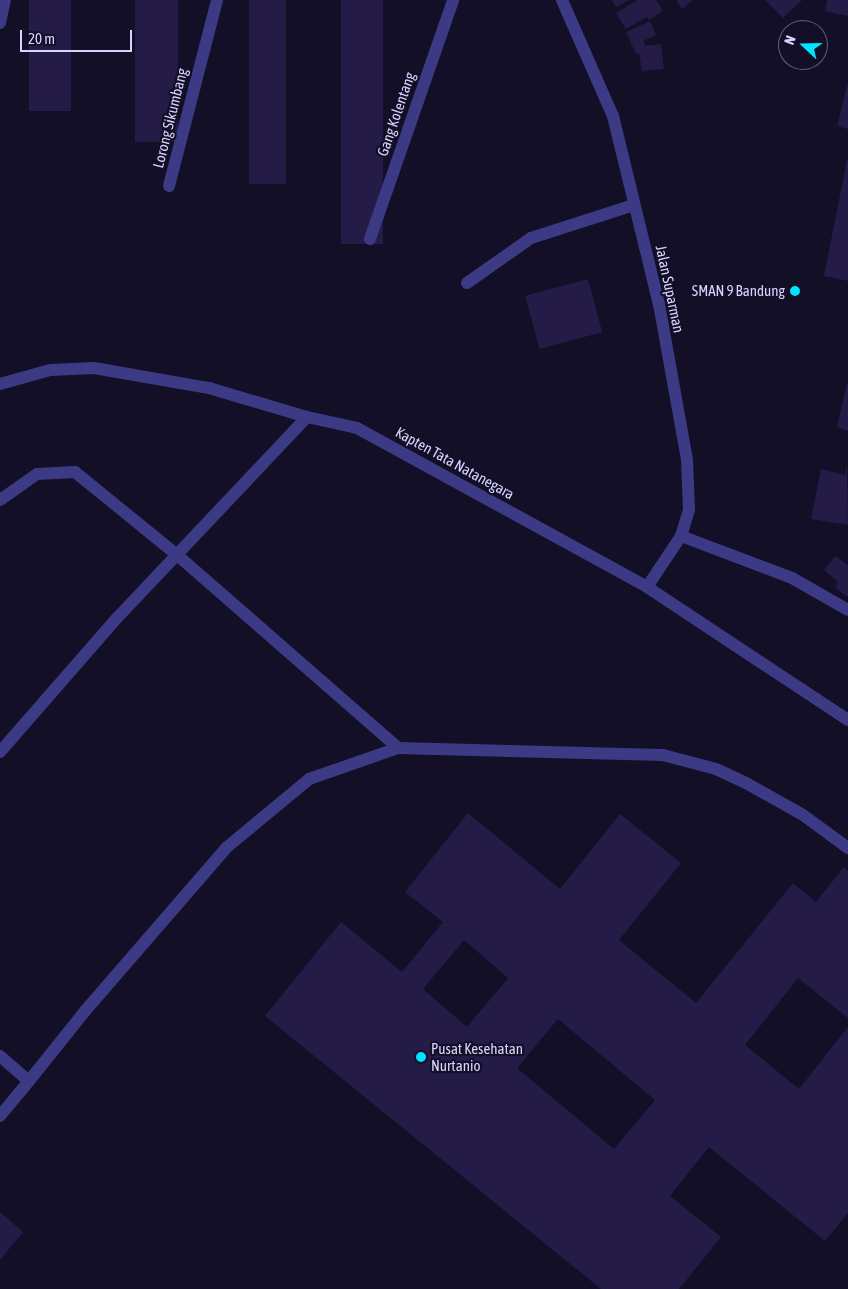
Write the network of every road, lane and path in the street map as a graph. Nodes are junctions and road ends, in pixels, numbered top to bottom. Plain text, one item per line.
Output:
1 (5, 0) edge
2 (217, 0) edge
3 (453, 0) edge
4 (562, 0) edge
5 (0, 23) edge
6 (169, 186) dead end
7 (634, 205) junction
8 (370, 239) dead end
9 (467, 283) dead end
10 (0, 384) edge
11 (307, 417) junction
12 (0, 500) edge
13 (681, 536) junction
14 (176, 554) junction
15 (646, 587) junction
16 (848, 610) edge
17 (848, 720) edge
18 (398, 748) junction
19 (0, 752) edge
20 (848, 848) edge
21 (0, 1056) edge
22 (29, 1082) junction
23 (0, 1116) edge

1 - 5 street
2 - 6 street, Lorong Sikumbang
3 - 8 street, Gang Kolentang
4 - 7 street, Jalan Suparman
7 - 9 street
7 - 13 street, Jalan Suparman
10 - 11 street, Kapten Tata Natanegara
11 - 14 street
11 - 15 street, Kapten Tata Natanegara
12 - 14 street
13 - 15 street, Jalan Suparman
13 - 16 street
14 - 18 street
14 - 19 street
15 - 17 street, Kapten Tata Natanegara
18 - 20 street
18 - 22 street
21 - 22 street
22 - 23 street

